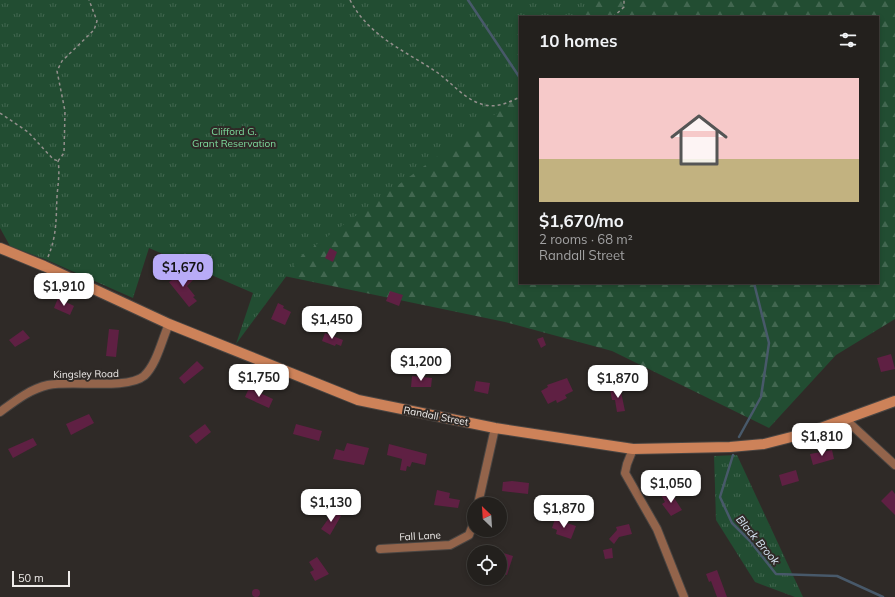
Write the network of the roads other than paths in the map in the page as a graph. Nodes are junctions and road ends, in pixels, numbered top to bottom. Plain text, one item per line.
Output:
1 (0, 248) edge
2 (169, 324) junction
3 (895, 401) edge
4 (0, 412) edge
5 (846, 420) junction
6 (494, 428) junction
7 (633, 450) junction
8 (895, 465) edge
9 (479, 497) edge
10 (467, 536) edge
11 (380, 549) dead end
12 (684, 597) edge

1 - 2 street, Randall Street
2 - 4 street, Kingsley Road
2 - 6 street, Randall Street
3 - 5 street, Randall Street
5 - 7 street, Randall Street
5 - 8 street
6 - 7 street, Randall Street
6 - 9 street
7 - 12 street
10 - 11 street, Fall Lane

